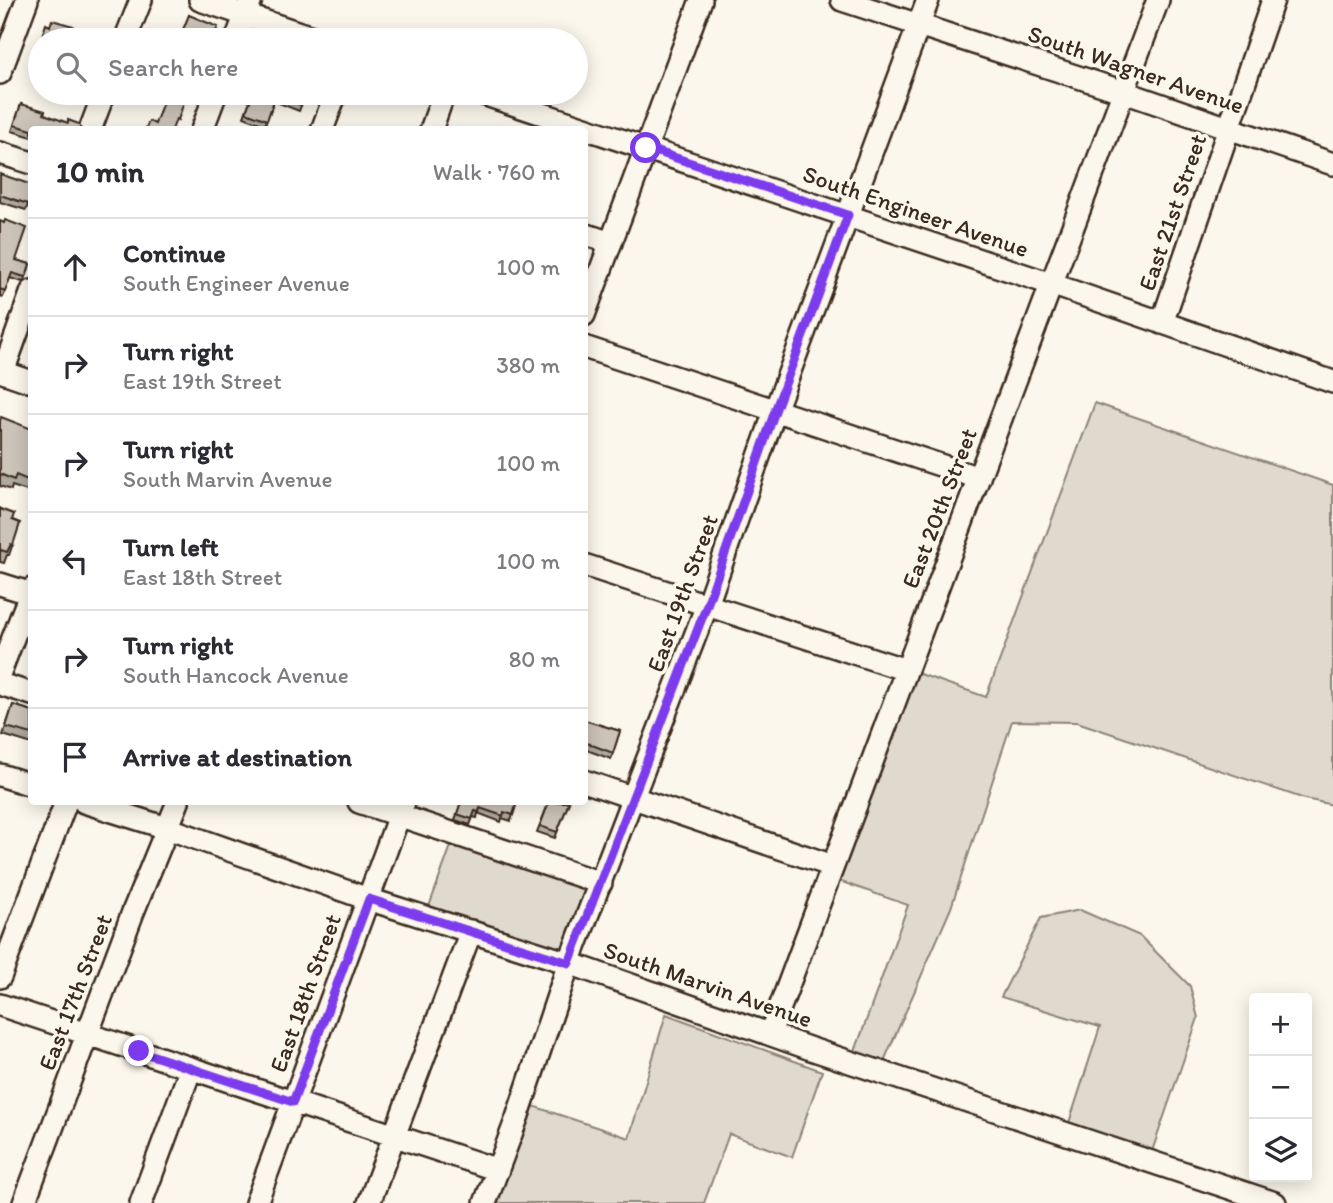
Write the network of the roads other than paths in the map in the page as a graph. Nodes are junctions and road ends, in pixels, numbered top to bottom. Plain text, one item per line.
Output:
1 (27, 0) edge
2 (141, 0) edge
3 (200, 0) edge
4 (701, 0) edge
5 (842, 0) edge
6 (928, 0) edge
7 (1158, 0) edge
8 (1273, 0) edge
9 (248, 7) edge
10 (919, 25) junction
11 (130, 28) edge
12 (240, 28) edge
13 (294, 28) edge
14 (0, 73) edge
15 (1124, 92) junction
16 (99, 105) edge
17 (211, 105) edge
18 (331, 105) edge
19 (440, 105) edge
20 (516, 105) edge
21 (92, 126) edge
22 (204, 126) edge
23 (324, 126) edge
24 (432, 126) edge
25 (580, 126) edge
26 (1229, 128) junction
27 (588, 129) edge
28 (646, 148) junction
29 (0, 153) edge
30 (28, 162) edge
31 (1333, 164) edge
32 (848, 215) junction
33 (588, 235) edge
34 (611, 243) junction
35 (1051, 284) junction
36 (28, 301) edge
37 (588, 304) edge
38 (1162, 323) junction
39 (588, 348) edge
40 (1, 372) edge
41 (28, 381) edge
42 (1333, 382) edge
43 (775, 411) junction
44 (979, 478) junction
45 (588, 566) edge
46 (0, 584) edge
47 (28, 591) edge
48 (28, 600) edge
49 (707, 605) junction
50 (906, 670) junction
51 (0, 672) edge
52 (0, 684) edge
53 (28, 693) edge
54 (0, 775) edge
55 (588, 782) edge
56 (28, 784) edge
57 (634, 797) junction
58 (65, 805) edge
59 (94, 805) edge
60 (177, 805) edge
61 (380, 805) edge
62 (402, 808) edge
63 (167, 828) junction
64 (833, 866) junction
65 (601, 883) junction
66 (369, 899) junction
67 (471, 932) junction
68 (569, 963) junction
69 (0, 977) edge
70 (0, 1005) edge
71 (87, 1034) junction
72 (770, 1034) junction
73 (191, 1068) junction
74 (293, 1102) junction
75 (395, 1136) junction
76 (498, 1170) junction
77 (24, 1203) edge
78 (141, 1203) edge
79 (256, 1203) edge
80 (369, 1203) edge
81 (485, 1203) edge
82 (1275, 1203) edge

1 - 14 street
2 - 11 street
3 - 9 street
4 - 28 street
5 - 10 street, South Wagner Avenue
6 - 10 street, East 19th Street
7 - 15 street, East 20th Street
8 - 26 street, East 21st Street
9 - 12 street
9 - 13 street
10 - 15 street, South Wagner Avenue
10 - 32 street, East 19th Street
15 - 26 street, South Wagner Avenue
15 - 35 street, East 20th Street
16 - 21 street
17 - 22 street
18 - 23 street
19 - 24 street
20 - 25 street, South Engineer Avenue
26 - 31 street, South Wagner Avenue
26 - 38 street, East 21st Street
27 - 28 street, South Engineer Avenue
28 - 32 street, South Engineer Avenue
28 - 34 street
29 - 30 street
32 - 35 street, South Engineer Avenue
32 - 43 street, East 19th Street
33 - 34 street
34 - 37 street
35 - 38 street, South Engineer Avenue
35 - 44 street, East 20th Street
36 - 40 street
38 - 42 street, South Engineer Avenue
39 - 43 street
40 - 41 street
43 - 44 street
43 - 49 street, East 19th Street
44 - 50 street, East 20th Street
45 - 49 street
46 - 47 street
48 - 51 street
49 - 50 street
49 - 57 street, East 19th Street
50 - 64 street, East 20th Street
52 - 53 street
54 - 56 street
55 - 57 street
57 - 64 street
57 - 65 street, East 19th Street
58 - 69 street
59 - 63 street, South Marvin Avenue
60 - 63 street, East 17th Street
61 - 62 street
62 - 65 street
62 - 66 street, East 18th Street
63 - 66 street, South Marvin Avenue
63 - 71 street, East 17th Street
64 - 72 street, East 20th Street
65 - 68 street, East 19th Street
66 - 67 street, South Marvin Avenue
66 - 74 street, East 18th Street
67 - 68 street, South Marvin Avenue
67 - 75 street
68 - 72 street, South Marvin Avenue
68 - 76 street, East 19th Street
70 - 71 street
71 - 73 street
71 - 77 street, East 17th Street
72 - 82 street, South Marvin Avenue
73 - 74 street
73 - 78 street
74 - 75 street
74 - 79 street, East 18th Street
75 - 76 street
75 - 80 street
76 - 81 street, East 19th Street

